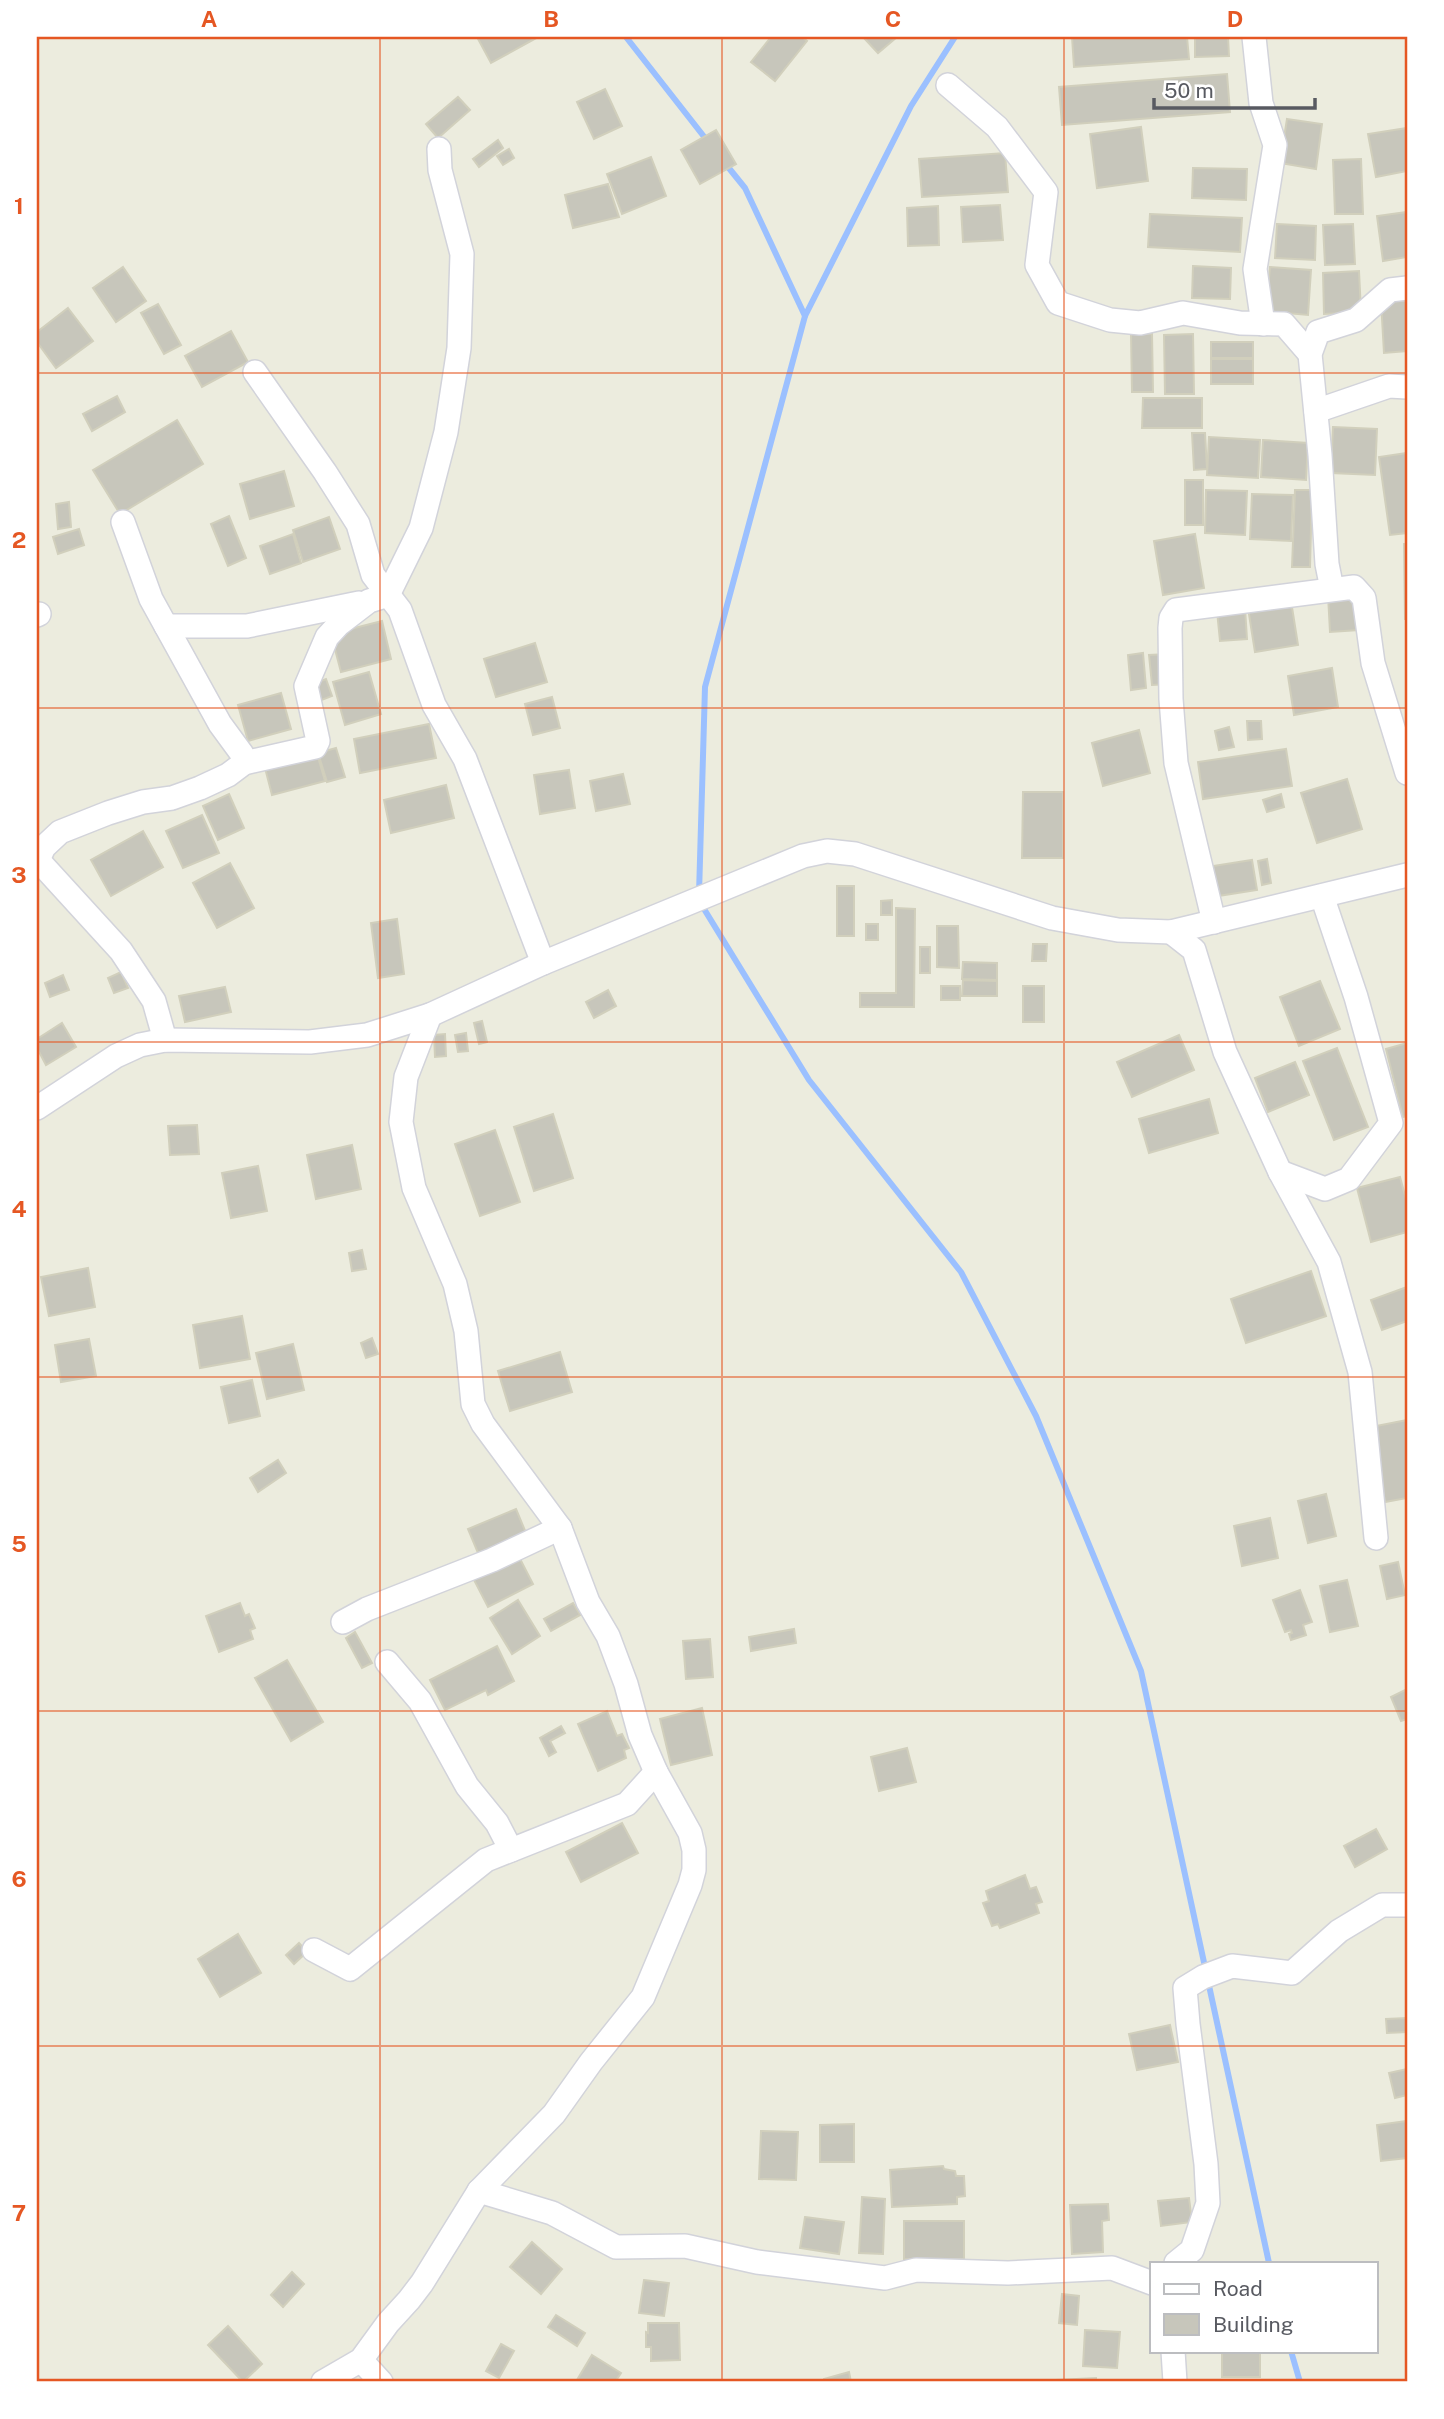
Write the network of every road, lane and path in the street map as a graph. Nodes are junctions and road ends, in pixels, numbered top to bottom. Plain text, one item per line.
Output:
1 (1254, 37) edge
2 (948, 85) dead end
3 (439, 149) dead end
4 (1407, 288) edge
5 (1263, 324) junction
6 (1310, 354) junction
7 (256, 372) dead end
8 (1407, 387) edge
9 (1316, 411) junction
10 (123, 522) dead end
11 (1332, 589) junction
12 (378, 598) junction
13 (166, 626) junction
14 (244, 763) junction
15 (1407, 773) edge
16 (37, 860) edge
17 (1407, 875) edge
18 (1322, 896) junction
19 (1214, 922) junction
20 (1171, 932) junction
21 (543, 963) junction
22 (430, 1014) junction
23 (165, 1040) junction
24 (37, 1108) edge
25 (1399, 1125) edge
26 (1280, 1172) junction
27 (560, 1528) junction
28 (1376, 1538) dead end
29 (343, 1622) dead end
30 (387, 1662) dead end
31 (656, 1772) junction
32 (511, 1850) junction
33 (1407, 1905) edge
34 (314, 1950) dead end
35 (479, 2192) junction
36 (1177, 2262) edge
37 (1150, 2282) edge
38 (1173, 2352) edge
39 (361, 2360) junction
40 (323, 2382) edge
41 (381, 2382) edge
42 (1175, 2382) edge

1 - 5 street
2 - 5 street
3 - 12 street
4 - 6 street
5 - 6 street
6 - 9 street
7 - 12 street
8 - 9 street
9 - 11 street
10 - 13 street
11 - 15 street
11 - 19 street
12 - 13 street
12 - 14 street
12 - 21 street
13 - 14 street
14 - 16 street
16 - 23 street
17 - 18 street
18 - 19 street
18 - 25 street
19 - 20 street
20 - 21 street
20 - 26 street
21 - 22 street
22 - 23 street
22 - 27 street
23 - 24 street
25 - 26 street
26 - 28 street
27 - 29 street
27 - 31 street
30 - 32 street
31 - 32 street
31 - 35 street
32 - 34 street
33 - 36 street
35 - 37 street
35 - 39 street
38 - 42 street
39 - 40 street
39 - 41 street

